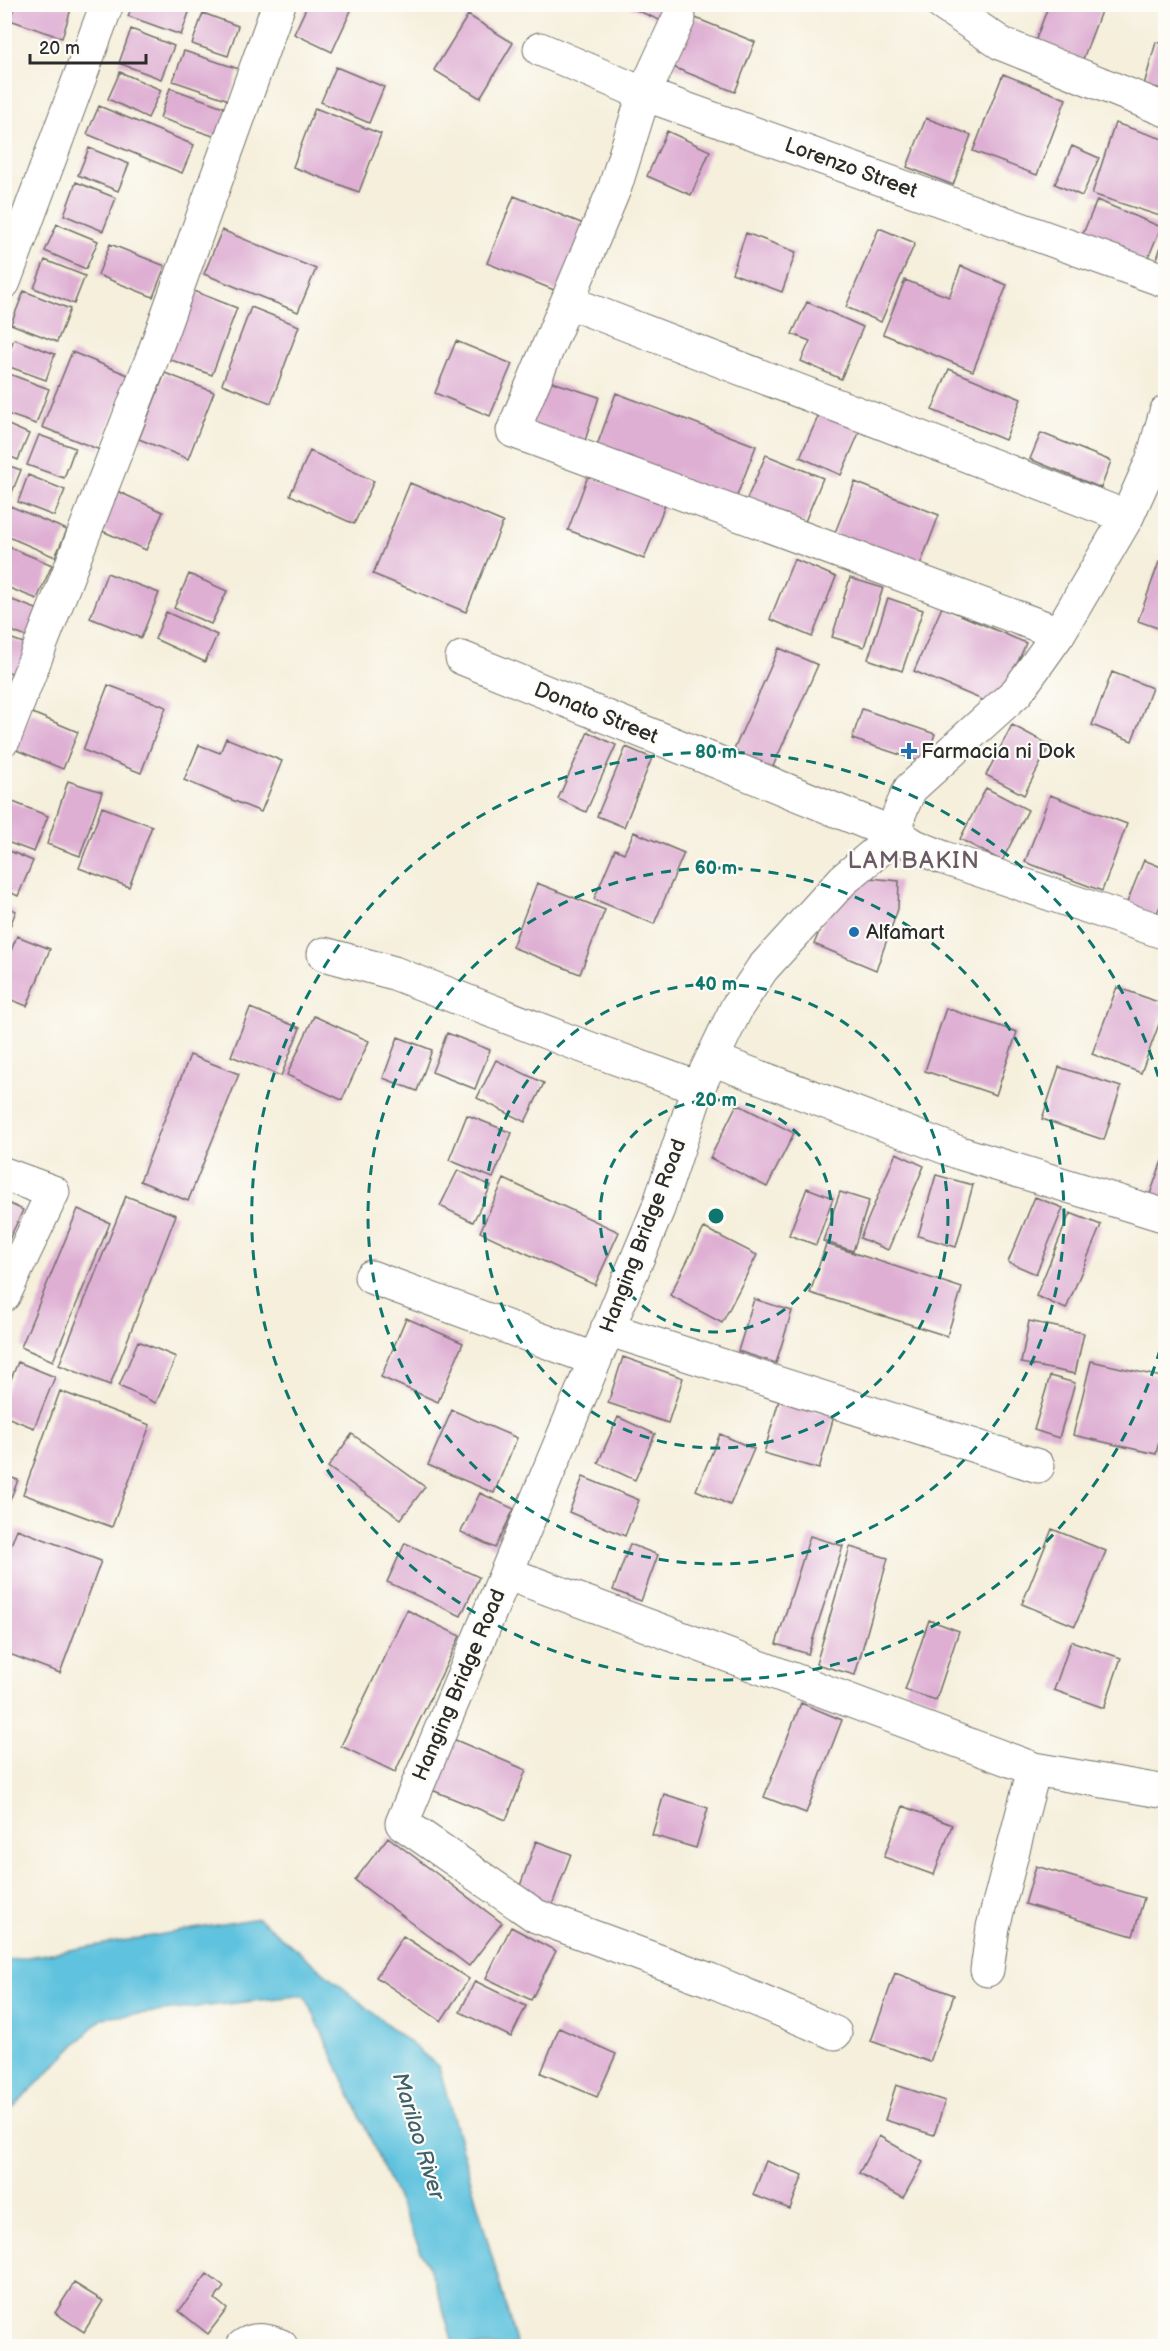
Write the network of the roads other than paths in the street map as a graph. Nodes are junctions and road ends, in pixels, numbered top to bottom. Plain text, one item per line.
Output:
1 (107, 4) edge
2 (279, 4) edge
3 (942, 4) edge
4 (679, 18) dead end
5 (540, 49) dead end
6 (644, 94) junction
7 (1166, 110) edge
8 (1166, 281) edge
9 (4, 282) edge
10 (568, 302) junction
11 (1166, 412) edge
12 (1127, 517) junction
13 (1059, 633) junction
14 (462, 658) dead end
15 (4, 739) edge
16 (897, 835) junction
17 (1166, 933) edge
18 (324, 954) dead end
19 (712, 1059) junction
20 (698, 1088) junction
21 (4, 1174) edge
22 (1166, 1216) edge
23 (371, 1277) dead end
24 (4, 1295) edge
25 (607, 1329) junction
26 (594, 1359) junction
27 (1038, 1466) dead end
28 (506, 1573) junction
29 (1034, 1769) junction
30 (1166, 1792) edge
31 (987, 1970) dead end
32 (835, 2033) dead end
33 (243, 2346) edge
34 (281, 2346) edge

1 - 9 street
2 - 15 street
3 - 7 street
4 - 6 street
5 - 6 street, Lorenzo Street
6 - 8 street, Lorenzo Street
6 - 10 street
10 - 12 street
10 - 13 street
11 - 12 street
12 - 13 street
13 - 16 street
14 - 16 street, Donato Street
16 - 17 street, Donato Street
16 - 19 street, Hanging Bridge Road
18 - 20 street
19 - 20 street, Hanging Bridge Road
19 - 22 street
20 - 25 street, Hanging Bridge Road
21 - 24 street
23 - 26 street
25 - 26 street, Hanging Bridge Road
25 - 27 street
26 - 28 street, Hanging Bridge Road
28 - 29 street
28 - 32 street, Hanging Bridge Road
29 - 30 street
29 - 31 street
33 - 34 street

